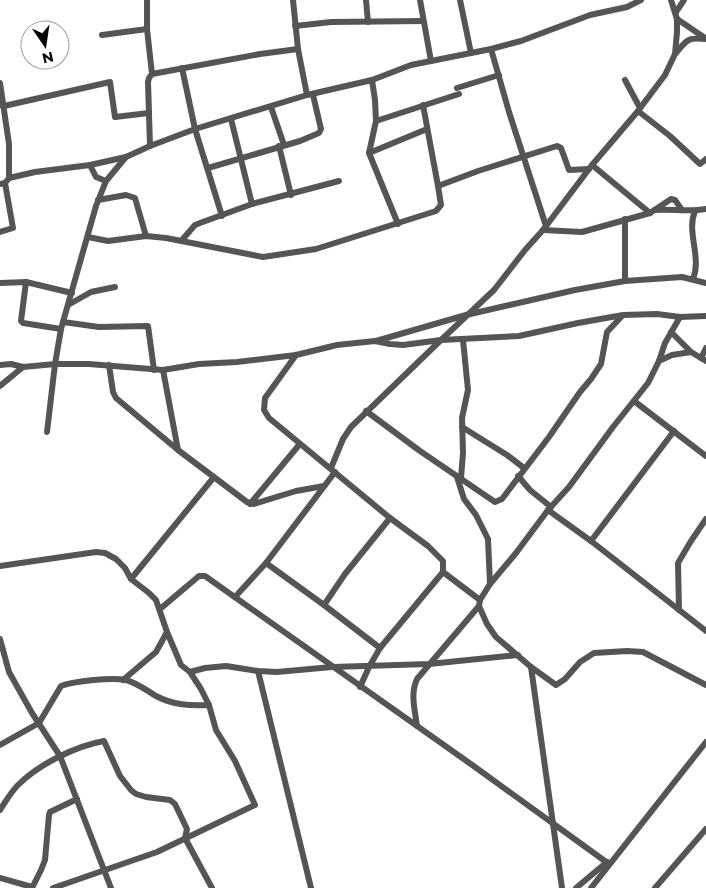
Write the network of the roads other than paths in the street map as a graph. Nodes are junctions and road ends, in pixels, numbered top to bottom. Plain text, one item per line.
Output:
1 (147, 0) edge
2 (293, 0) edge
3 (366, 0) edge
4 (420, 0) edge
5 (460, 0) edge
6 (641, 0) edge
7 (671, 0) edge
8 (684, 0) edge
9 (676, 15) junction
10 (423, 21) junction
11 (368, 22) junction
12 (295, 26) junction
13 (148, 29) junction
14 (102, 35) dead end
15 (706, 39) edge
16 (298, 49) junction
17 (491, 49) junction
18 (471, 53) junction
19 (675, 54) junction
20 (431, 61) junction
21 (182, 68) junction
22 (152, 74) junction
23 (499, 75) junction
24 (372, 80) junction
25 (625, 80) dead end
26 (0, 83) edge
27 (310, 95) junction
28 (2, 105) edge
29 (423, 105) junction
30 (271, 107) junction
31 (639, 109) junction
32 (149, 113) junction
33 (231, 119) junction
34 (376, 121) junction
35 (195, 129) junction
36 (427, 129) junction
37 (281, 145) junction
38 (150, 146) junction
39 (369, 153) junction
40 (524, 155) junction
41 (126, 157) junction
42 (240, 158) junction
43 (706, 159) edge
44 (90, 165) junction
45 (591, 167) junction
46 (208, 168) junction
47 (339, 181) dead end
48 (5, 182) edge
49 (106, 182) junction
50 (438, 186) junction
51 (291, 195) junction
52 (98, 200) junction
53 (252, 204) junction
54 (706, 209) edge
55 (682, 210) junction
56 (695, 211) junction
57 (653, 212) junction
58 (222, 216) junction
59 (625, 220) junction
60 (398, 224) junction
61 (544, 228) junction
62 (0, 232) edge
63 (146, 236) junction
64 (88, 237) junction
65 (182, 240) junction
66 (693, 279) junction
67 (26, 282) junction
68 (625, 282) junction
69 (0, 283) edge
70 (706, 283) edge
71 (115, 287) dead end
72 (72, 293) junction
73 (68, 304) junction
74 (466, 315) junction
75 (623, 315) junction
76 (706, 316) edge
77 (680, 318) junction
78 (63, 322) junction
79 (61, 330) junction
80 (671, 332) junction
81 (441, 340) junction
82 (463, 340) junction
83 (375, 341) junction
84 (706, 348) edge
85 (691, 352) junction
86 (296, 355) junction
87 (704, 360) edge
88 (660, 361) junction
89 (55, 364) junction
90 (0, 365) edge
91 (109, 365) junction
92 (24, 367) junction
93 (154, 370) junction
94 (163, 370) junction
95 (0, 386) edge
96 (634, 401) junction
97 (366, 411) junction
98 (462, 427) junction
99 (674, 431) junction
100 (47, 432) dead end
101 (299, 445) junction
102 (178, 450) junction
103 (706, 456) edge
104 (524, 468) junction
105 (333, 470) junction
106 (518, 476) junction
107 (214, 477) junction
108 (459, 478) junction
109 (324, 486) junction
110 (250, 504) junction
111 (550, 509) junction
112 (390, 518) junction
113 (706, 518) edge
114 (591, 541) junction
115 (266, 563) junction
116 (0, 566) edge
117 (443, 572) junction
118 (130, 579) junction
119 (490, 584) junction
120 (235, 597) junction
121 (479, 603) junction
122 (324, 605) junction
123 (160, 609) junction
124 (679, 610) junction
125 (167, 632) junction
126 (706, 632) edge
127 (0, 639) edge
128 (380, 648) junction
129 (518, 655) junction
130 (429, 664) junction
131 (332, 667) junction
132 (369, 667) junction
133 (531, 667) junction
134 (258, 671) junction
135 (190, 672) junction
136 (124, 680) junction
137 (706, 685) edge
138 (360, 687) junction
139 (209, 705) junction
140 (39, 723) junction
141 (417, 726) junction
142 (706, 742) edge
143 (0, 745) edge
144 (60, 756) junction
145 (77, 799) junction
146 (0, 810) edge
147 (554, 823) junction
148 (706, 829) edge
149 (185, 838) junction
150 (608, 863) junction
151 (104, 871) junction
152 (0, 878) edge
153 (32, 888) edge
154 (53, 888) edge
155 (111, 888) edge
156 (212, 888) edge
157 (311, 888) edge
158 (562, 888) edge
159 (576, 888) edge
160 (591, 888) edge
161 (655, 888) edge

1 - 13 street
2 - 12 street
3 - 11 street
4 - 10 street
5 - 18 street
6 - 17 street
7 - 9 street
8 - 9 street
9 - 15 street
9 - 19 street
10 - 11 street
10 - 20 street
11 - 12 street
12 - 16 street
13 - 14 street
13 - 22 street
15 - 19 street
16 - 21 street
16 - 27 street
17 - 18 street
17 - 23 street
18 - 20 street
19 - 31 street
20 - 24 street
21 - 22 street
21 - 35 street
22 - 32 street
23 - 29 street
23 - 40 street
24 - 27 street
24 - 34 street
25 - 31 street
26 - 28 street
27 - 30 street
27 - 37 street
28 - 32 street
28 - 48 street
29 - 34 street
29 - 36 street
30 - 33 street
30 - 37 street
31 - 43 street
31 - 45 street
32 - 38 street
33 - 35 street
33 - 42 street
34 - 39 street
35 - 38 street
35 - 46 street
36 - 39 street
36 - 50 street
37 - 42 street
37 - 51 street
38 - 41 street
39 - 60 street
40 - 45 street
40 - 50 street
40 - 61 street
41 - 44 street
41 - 49 street
42 - 46 street
42 - 53 street
44 - 48 street
44 - 49 street
45 - 57 street
45 - 61 street
46 - 58 street
47 - 51 street
48 - 62 street
49 - 52 street
50 - 60 street
51 - 53 street
52 - 63 street
52 - 64 street
53 - 58 street
54 - 56 street
55 - 56 street
55 - 57 street
55 - 57 street
56 - 66 street
57 - 59 street
58 - 65 street
59 - 61 street
59 - 68 street
60 - 65 street
61 - 74 street
63 - 64 street
63 - 65 street
64 - 72 street
66 - 68 street
66 - 70 street
67 - 69 street
67 - 72 street
67 - 79 street
68 - 74 street
71 - 73 street
72 - 73 street
73 - 78 street
74 - 81 street
74 - 83 street
75 - 77 street
75 - 82 street
75 - 104 street
76 - 77 street
77 - 80 street
78 - 79 street
78 - 93 street
79 - 89 street
80 - 85 street
80 - 88 street
81 - 82 street
81 - 83 street
81 - 97 street
82 - 98 street
83 - 86 street
84 - 87 street
85 - 87 street
85 - 88 street
86 - 94 street
86 - 101 street
88 - 96 street
89 - 91 street
89 - 92 street
89 - 100 street
90 - 92 street
91 - 93 street
91 - 102 street
92 - 95 street
93 - 94 street
94 - 102 street
96 - 99 street
96 - 111 street
97 - 105 street
97 - 108 street
98 - 104 street
98 - 108 street
99 - 103 street
99 - 114 street
101 - 105 street
101 - 110 street
102 - 107 street
104 - 106 street
105 - 109 street
105 - 112 street
106 - 108 street
106 - 111 street
107 - 110 street
107 - 118 street
108 - 119 street
109 - 110 street
109 - 115 street
111 - 114 street
111 - 119 street
112 - 117 street
112 - 122 street
113 - 124 street
114 - 124 street
115 - 120 street
115 - 122 street
116 - 118 street
117 - 121 street
117 - 128 street
118 - 123 street
119 - 121 street
120 - 123 street
120 - 131 street
121 - 129 street
121 - 130 street
122 - 128 street
123 - 125 street
124 - 126 street
125 - 135 street
125 - 136 street
127 - 140 street
128 - 132 street
129 - 130 street
129 - 133 street
130 - 132 street
130 - 141 street
131 - 132 street
131 - 134 street
131 - 138 street
132 - 138 street
133 - 137 street
133 - 147 street
134 - 135 street
134 - 157 street
135 - 139 street
136 - 139 street
136 - 140 street
138 - 141 street
139 - 149 street
140 - 143 street
140 - 144 street
141 - 147 street
142 - 150 street
144 - 145 street
144 - 146 street
144 - 149 street
145 - 151 street
145 - 153 street
147 - 150 street
147 - 158 street
148 - 161 street
149 - 151 street
149 - 156 street
150 - 159 street
150 - 160 street
151 - 154 street
151 - 155 street
152 - 153 street

